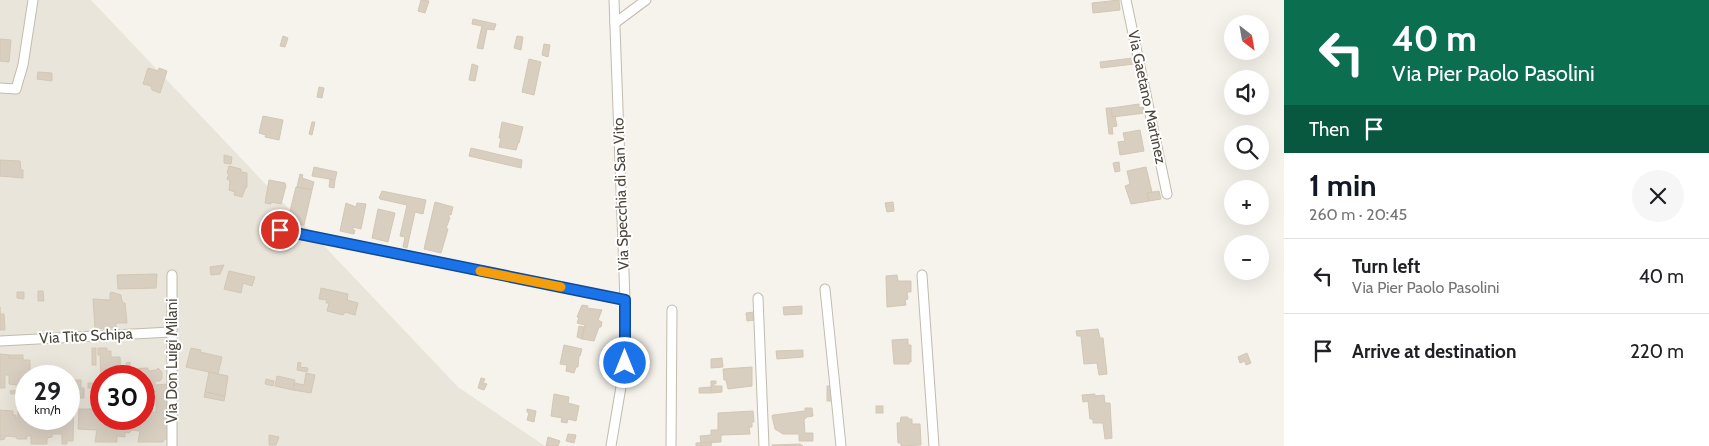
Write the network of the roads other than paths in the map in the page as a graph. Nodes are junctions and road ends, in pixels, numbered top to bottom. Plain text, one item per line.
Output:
1 (33, 0) edge
2 (614, 0) edge
3 (646, 0) edge
4 (1126, 0) edge
5 (615, 23) junction
6 (0, 88) edge
7 (1167, 194) dead end
8 (280, 230) dead end
9 (172, 275) dead end
10 (922, 275) dead end
11 (825, 289) dead end
12 (758, 298) dead end
13 (625, 300) junction
14 (672, 310) dead end
15 (171, 332) junction
16 (0, 340) edge
17 (172, 446) edge
18 (611, 446) edge
19 (671, 446) edge
20 (764, 446) edge
21 (841, 446) edge
22 (934, 446) edge

1 - 6 street
2 - 5 street, Via Specchia di San Vito
3 - 5 street
4 - 7 street, Via Gaetano Martinez
5 - 13 street, Via Specchia di San Vito
8 - 13 street
9 - 15 street, Via Don Luigi Milani
10 - 22 street
11 - 21 street
12 - 20 street
13 - 18 street, Via Specchia di San Vito
14 - 19 street
15 - 16 street, Via Tito Schipa
15 - 17 street, Via Don Luigi Milani

